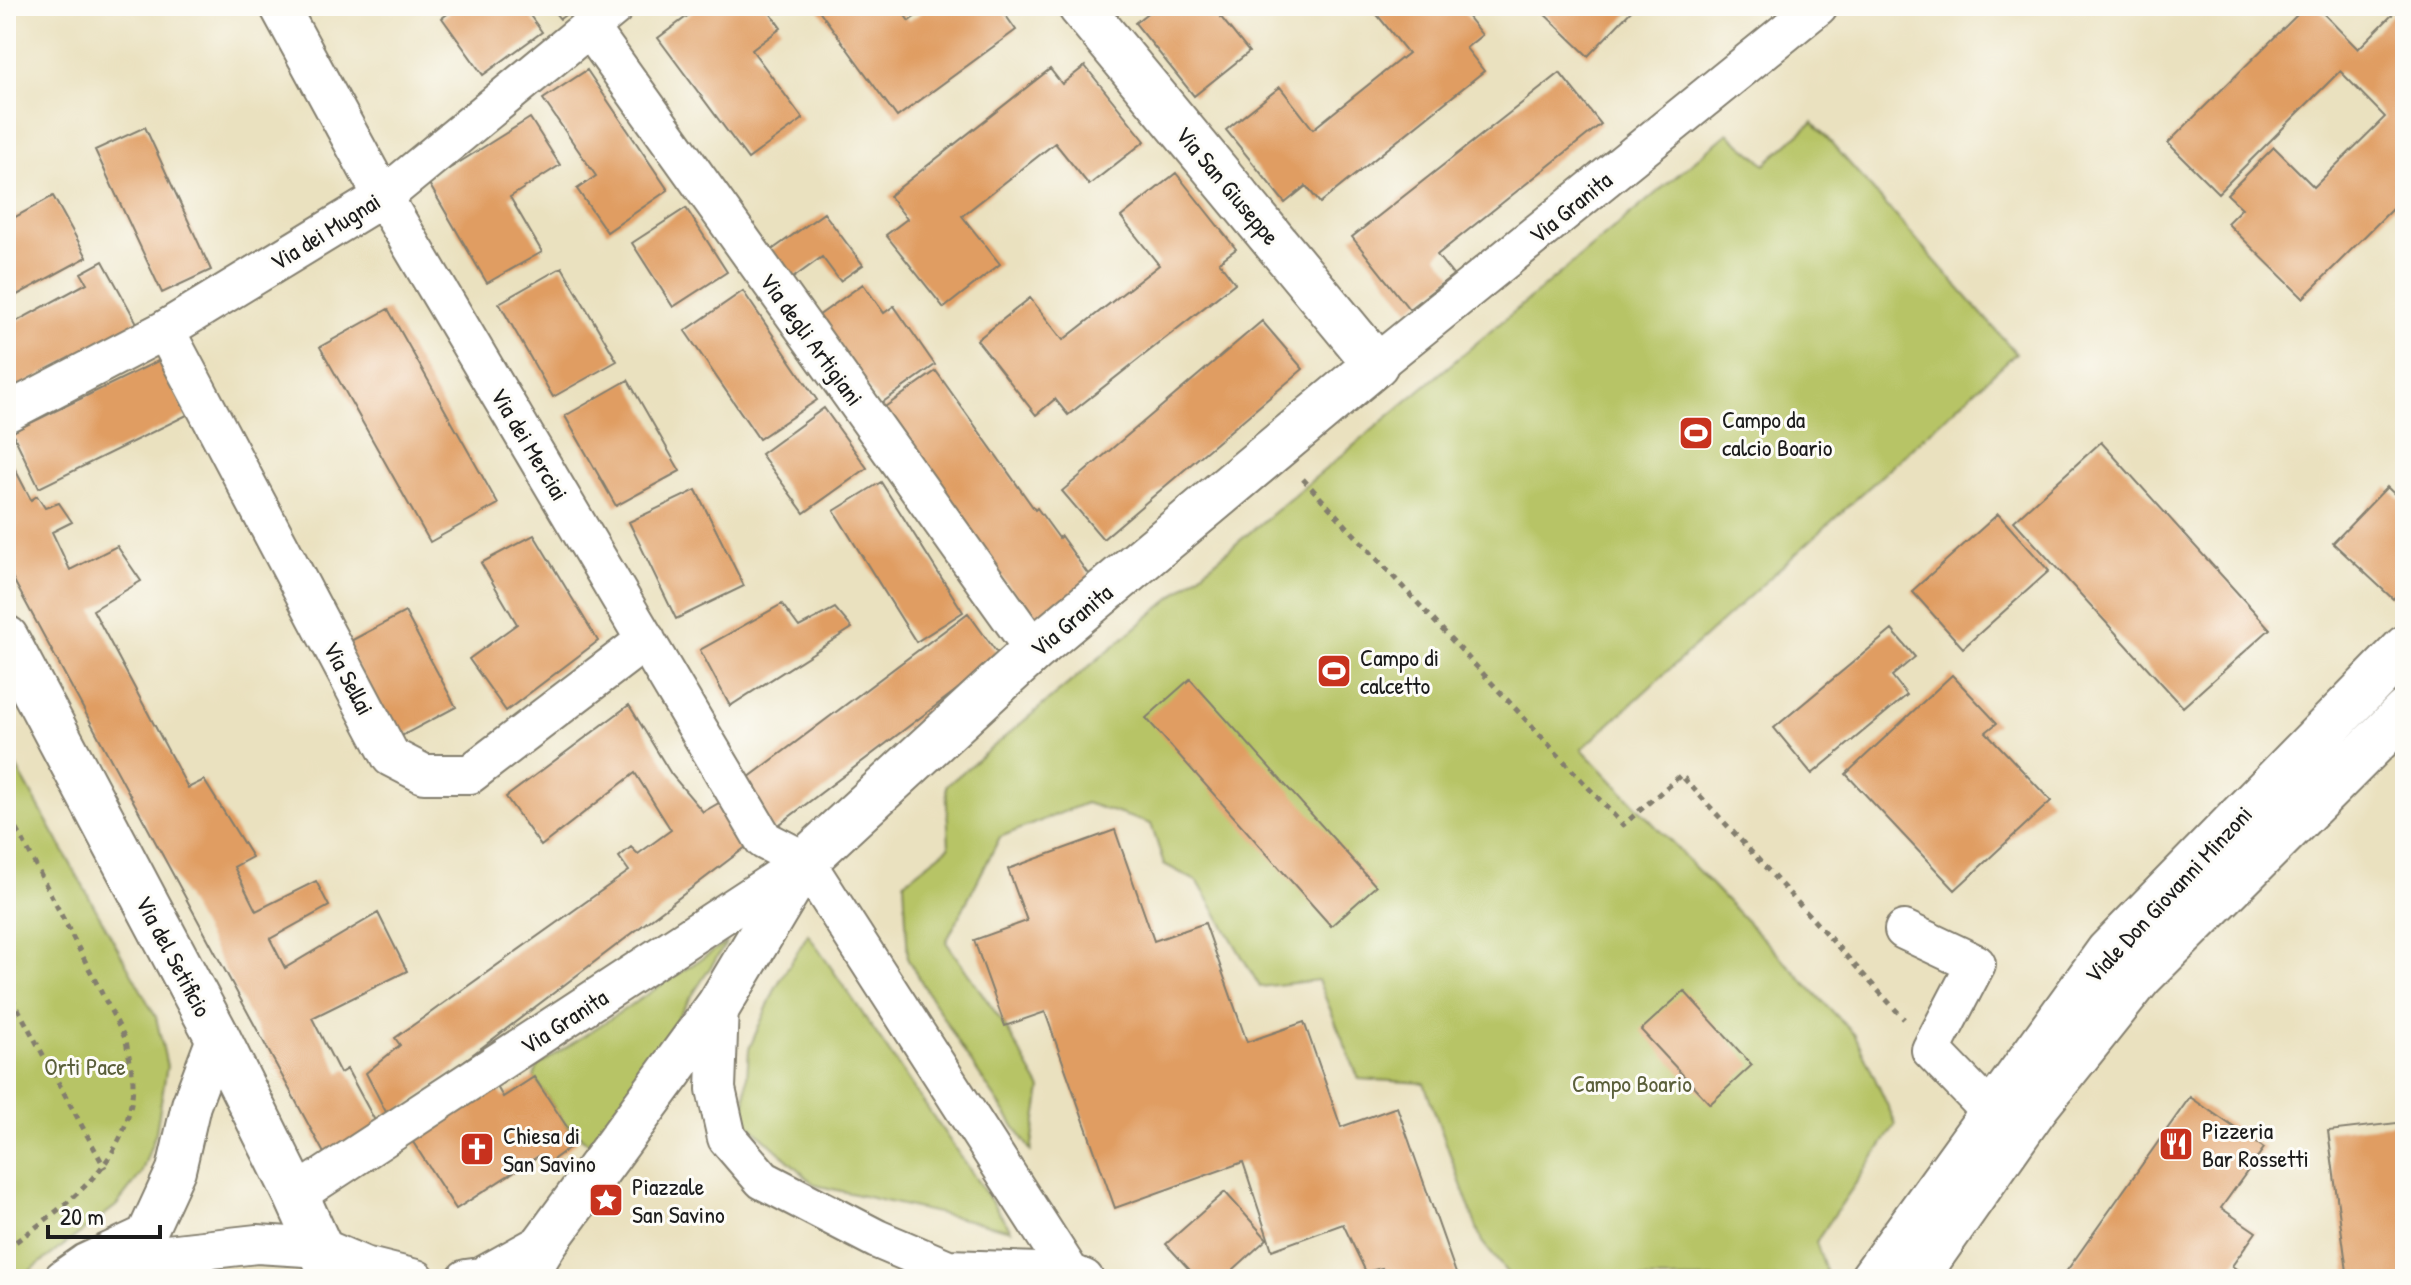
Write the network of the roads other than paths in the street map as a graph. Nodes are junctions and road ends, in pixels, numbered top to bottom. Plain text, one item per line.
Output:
1 (279, 6) edge
2 (1080, 6) edge
3 (1818, 6) edge
4 (602, 17) edge
5 (383, 197) junction
6 (165, 330) junction
7 (1376, 364) junction
8 (6, 413) edge
9 (6, 638) edge
10 (646, 640) junction
11 (2405, 648) edge
12 (1034, 650) junction
13 (2405, 712) edge
14 (805, 861) junction
15 (1904, 930) dead end
16 (719, 1005) junction
17 (217, 1036) junction
18 (1991, 1112) junction
19 (296, 1195) junction
20 (546, 1241) junction
21 (328, 1264) edge
22 (75, 1271) edge
23 (945, 1274) edge
24 (1077, 1276) edge
25 (416, 1279) edge
26 (466, 1279) edge
27 (523, 1279) edge
28 (1872, 1279) edge
29 (1915, 1279) edge

1 - 5 street, Via dei Merciai
2 - 7 main road, Via San Giuseppe
3 - 7 street, Via Granita
4 - 5 street, Via dei Mugnai
4 - 12 street, Via degli Artigiani
5 - 6 street, Via dei Mugnai
5 - 10 street, Via dei Merciai
6 - 8 street, Via dei Mugnai
6 - 10 street, Via Sellai
7 - 12 main road, Via Granita
9 - 17 main road, Via del Setificio
10 - 14 street, Via dei Merciai
11 - 18 main road, Viale Don Giovanni Minzoni
12 - 14 main road, Via Granita
13 - 29 main road, Viale Don Giovanni Minzoni
14 - 16 main road
14 - 19 street, Via Granita
14 - 24 street
15 - 18 street
16 - 20 main road
16 - 23 street
17 - 19 main road, Via del Setificio
17 - 22 street
18 - 28 main road, Viale Don Giovanni Minzoni
19 - 21 main road, Via del Setificio
20 - 26 street
20 - 27 main road
21 - 22 street
21 - 25 street
23 - 24 street

